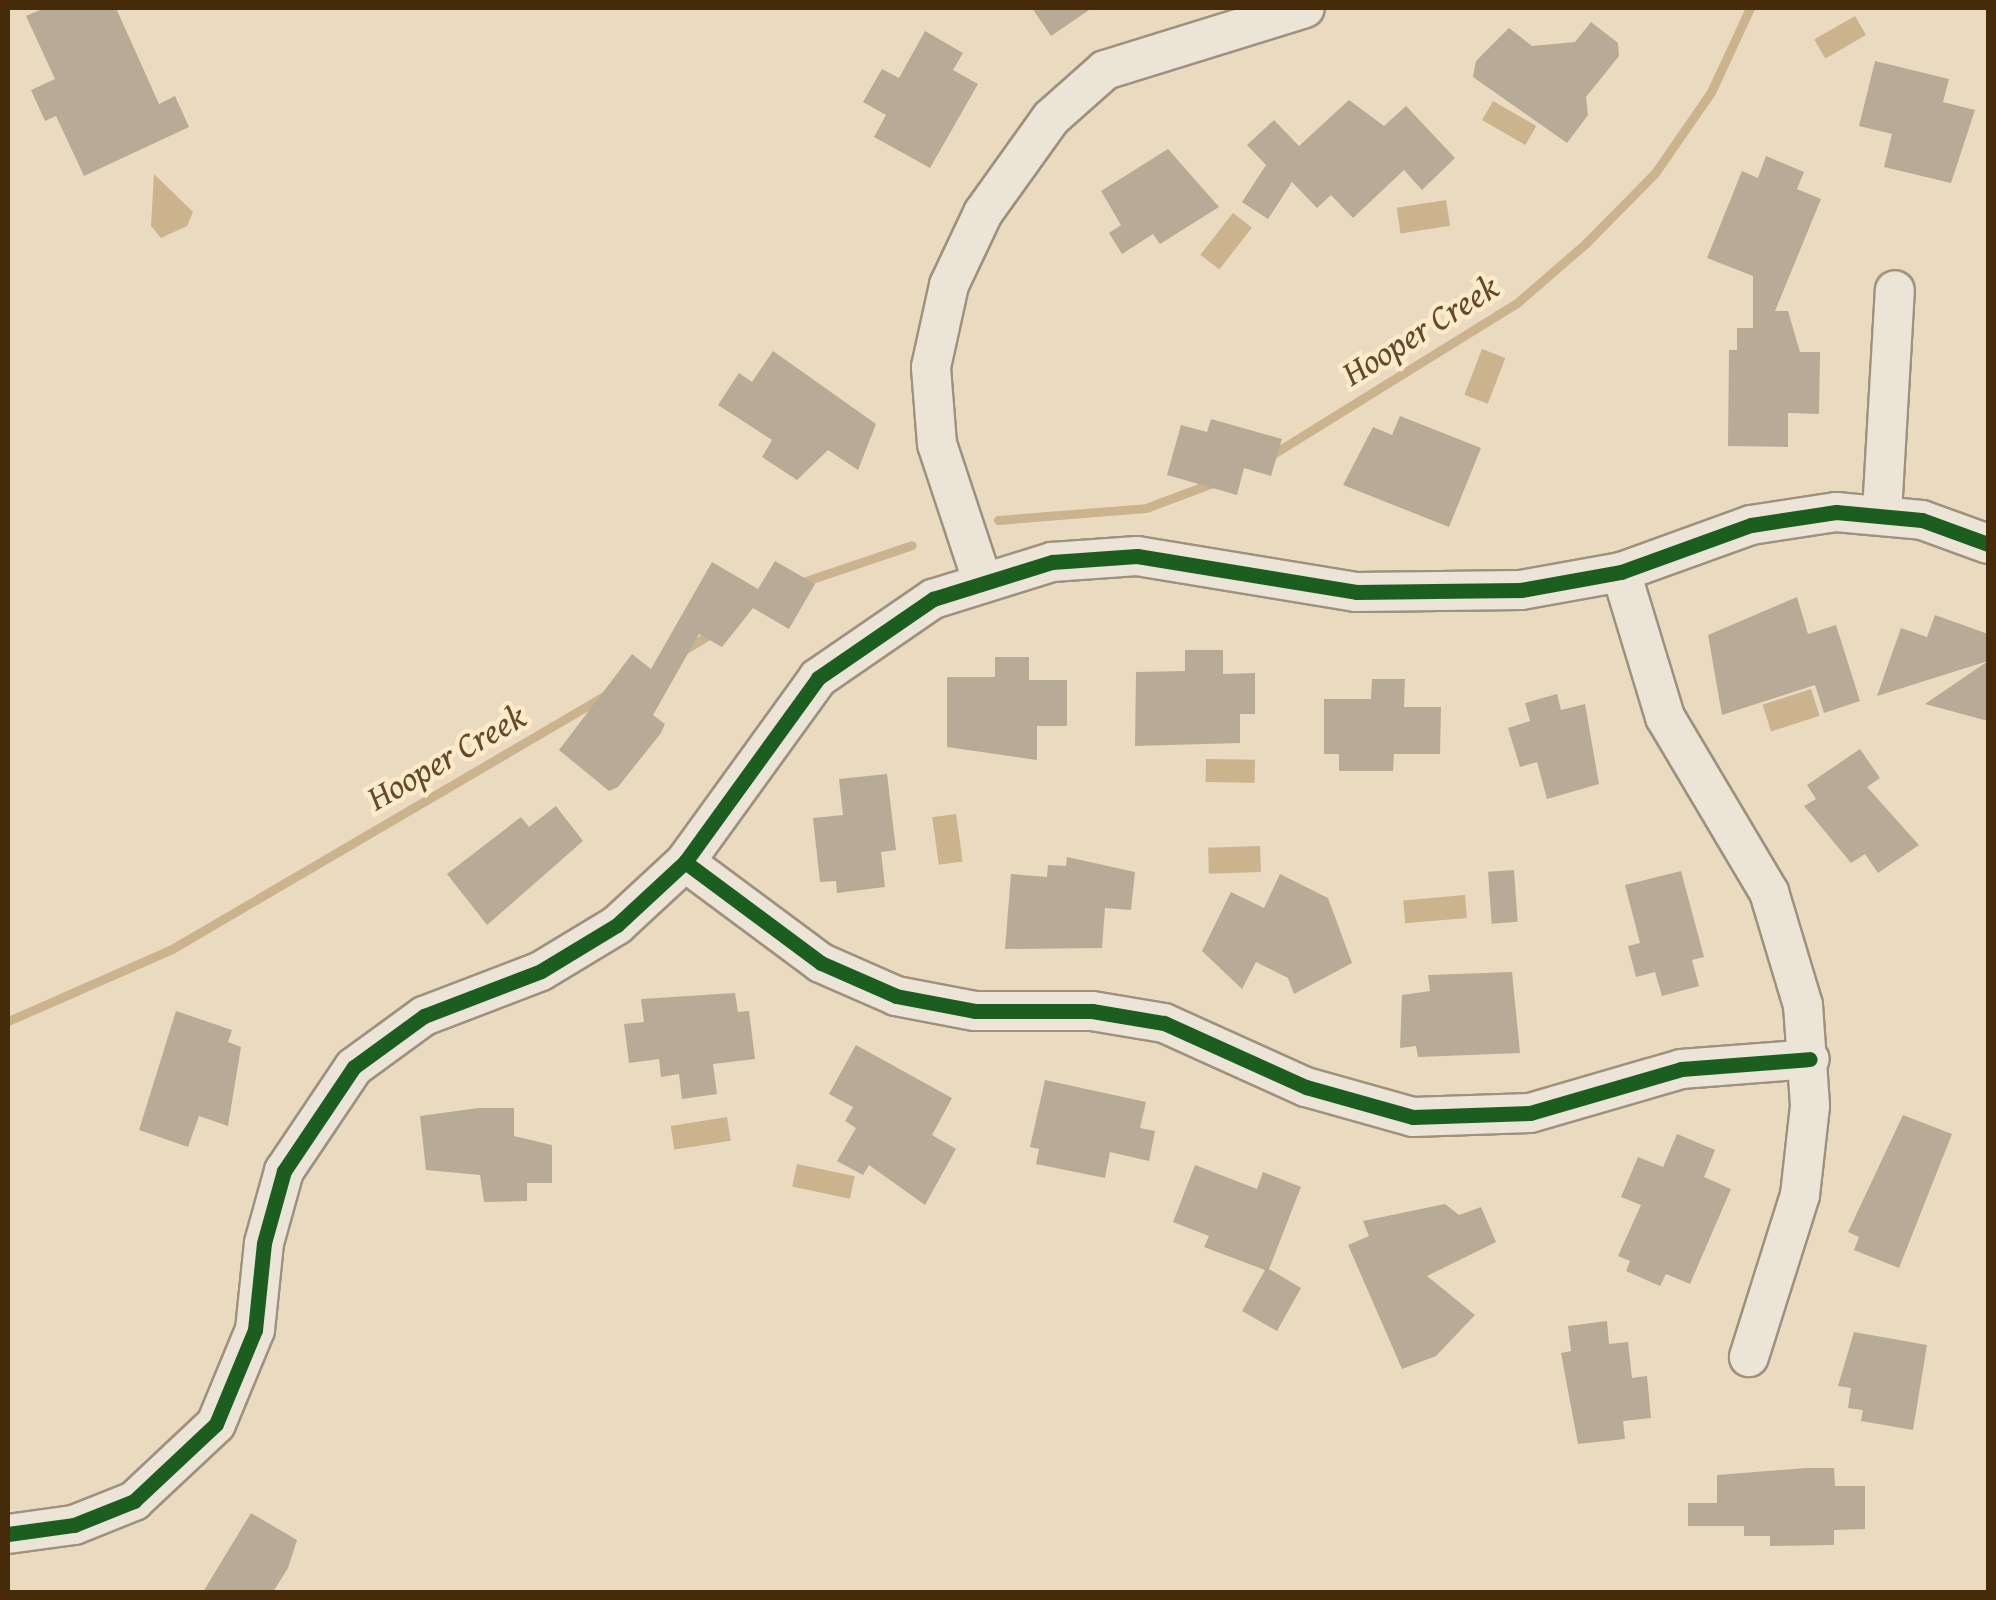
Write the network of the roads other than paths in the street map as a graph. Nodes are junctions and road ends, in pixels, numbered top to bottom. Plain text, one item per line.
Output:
1 (1304, 8) edge
2 (1258, 15) edge
3 (1895, 290) dead end
4 (1882, 513) junction
5 (1988, 544) edge
6 (1621, 572) junction
7 (982, 580) junction
8 (685, 862) junction
9 (1810, 1059) junction
10 (1748, 1357) dead end
11 (8, 1534) edge

1 - 2 street
2 - 7 street
3 - 4 street
4 - 5 street
4 - 6 street
6 - 7 street
6 - 9 street
7 - 8 street
8 - 9 street
8 - 11 street
9 - 10 street

